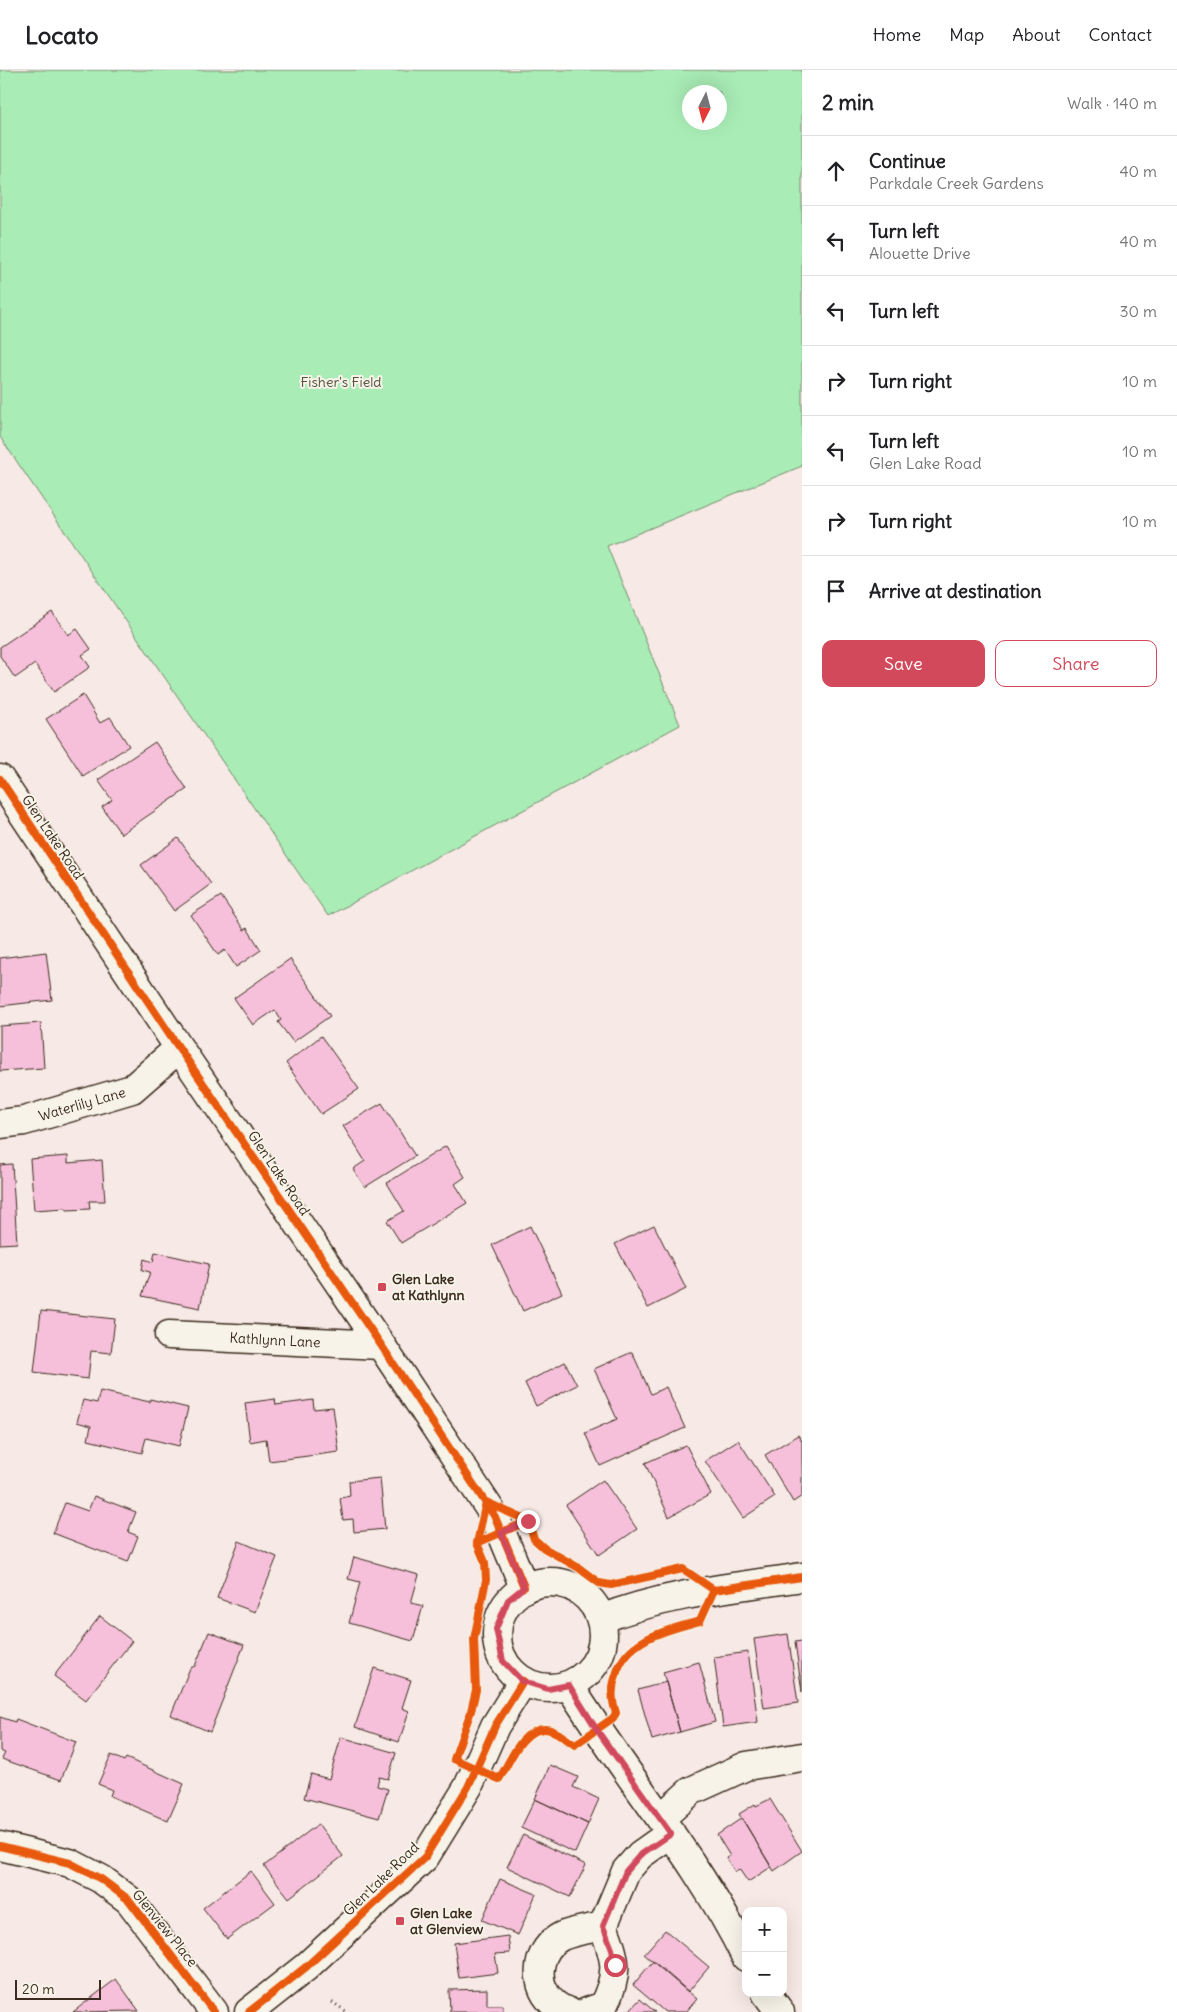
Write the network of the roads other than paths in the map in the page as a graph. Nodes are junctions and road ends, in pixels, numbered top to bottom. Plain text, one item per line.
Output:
1 (0, 779) edge
2 (179, 1048) junction
3 (0, 1124) edge
4 (169, 1335) dead end
5 (381, 1345) junction
6 (802, 1577) edge
7 (524, 1587) junction
8 (600, 1619) junction
9 (522, 1681) junction
10 (569, 1685) junction
11 (802, 1757) edge
12 (666, 1826) junction
13 (0, 1846) edge
14 (603, 1926) junction
15 (743, 1952) edge
16 (769, 1997) edge
17 (214, 2012) edge
18 (249, 2012) edge
19 (569, 2012) edge
20 (588, 2012) edge
21 (780, 2012) edge

1 - 2 street, Glen Lake Road
2 - 3 street, Waterlily Lane
2 - 5 street, Glen Lake Road
4 - 5 street, Kathlynn Lane
5 - 7 street, Glen Lake Road
6 - 8 street
7 - 8 street
7 - 9 street
8 - 10 street
9 - 10 street
9 - 18 street, Glen Lake Road
10 - 12 street
11 - 12 street
12 - 14 street
12 - 15 street
13 - 17 street, Glenview Place
14 - 19 street
14 - 20 street
16 - 21 street

